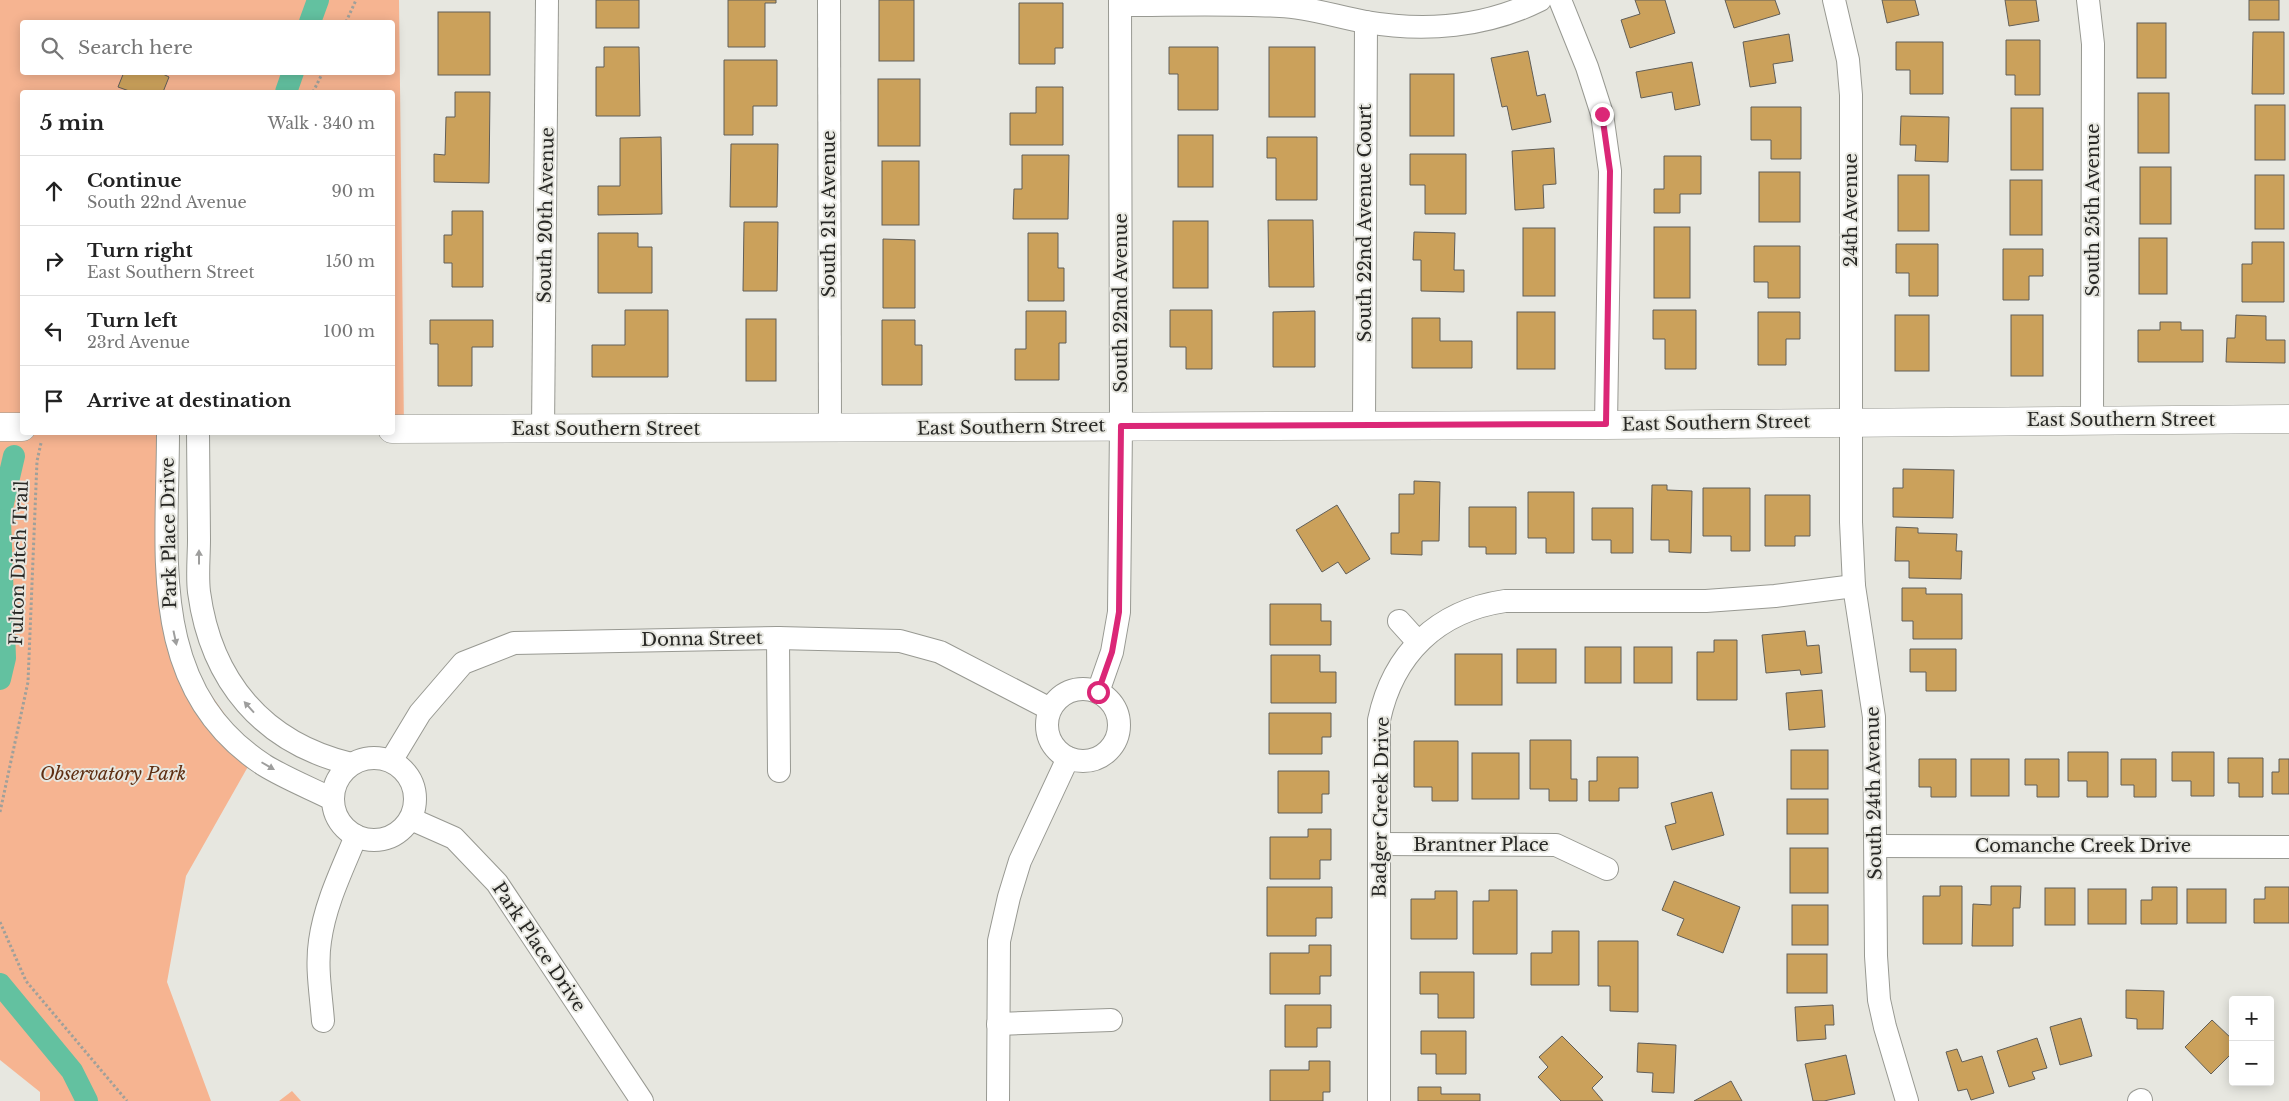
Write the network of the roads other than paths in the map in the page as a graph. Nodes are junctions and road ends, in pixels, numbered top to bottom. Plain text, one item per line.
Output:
1 (547, 0) edge
2 (829, 0) edge
3 (1540, 0) edge
4 (1560, 0) edge
5 (1834, 0) edge
6 (2088, 0) edge
7 (1120, 2) edge
8 (1366, 22) junction
9 (2289, 419) edge
10 (2092, 421) junction
11 (1850, 422) junction
12 (1606, 424) junction
13 (1364, 425) junction
14 (1121, 426) junction
15 (0, 427) edge
16 (830, 428) junction
17 (395, 429) edge
18 (543, 430) junction
19 (20, 431) edge
20 (168, 435) edge
21 (198, 435) edge
22 (1854, 586) junction
23 (1399, 621) dead end
24 (778, 638) junction
25 (1418, 642) junction
26 (1098, 692) junction
27 (1050, 709) junction
28 (1068, 758) junction
29 (390, 760) junction
30 (351, 764) junction
31 (779, 771) dead end
32 (332, 799) junction
33 (411, 820) junction
34 (356, 836) junction
35 (1379, 844) junction
36 (1876, 846) junction
37 (2289, 846) edge
38 (1607, 869) dead end
39 (1111, 1020) dead end
40 (323, 1021) dead end
41 (998, 1024) junction
42 (642, 1101) edge
43 (998, 1101) edge
44 (1379, 1101) edge
45 (1907, 1101) edge

1 - 18 street, South 20th Avenue
2 - 16 street, South 21st Avenue
3 - 8 street
4 - 12 street
5 - 11 street, 24th Avenue
6 - 10 street, South 25th Avenue
7 - 8 street
7 - 14 street, South 22nd Avenue
8 - 13 street, South 22nd Avenue Court
9 - 10 street, East Southern Street
10 - 11 street, East Southern Street
11 - 12 street, East Southern Street
11 - 22 street, South 24th Avenue
12 - 13 street, East Southern Street
13 - 14 street, East Southern Street
14 - 16 street, East Southern Street
14 - 26 street, South 22nd Avenue
15 - 19 street
16 - 18 street, East Southern Street
17 - 18 street, East Southern Street
20 -> 32 street, Park Place Drive
30 -> 21 street, Park Place Drive
22 - 25 street, Badger Creek Drive
22 - 36 street, South 24th Avenue
23 - 25 street
24 - 27 street, Donna Street
24 - 29 street, Donna Street
24 - 31 street
25 - 35 street, Badger Creek Drive
26 - 27 street
26 - 28 street
27 - 28 street
28 - 41 street
29 - 30 street
29 - 33 street
30 - 32 street
32 - 34 street
33 - 34 street
33 - 42 street, Park Place Drive
34 - 40 street
35 - 38 street, Brantner Place
35 - 44 street, Badger Creek Drive
36 - 37 street, Comanche Creek Drive
36 - 45 street, South 24th Avenue
39 - 41 street
41 - 43 street

